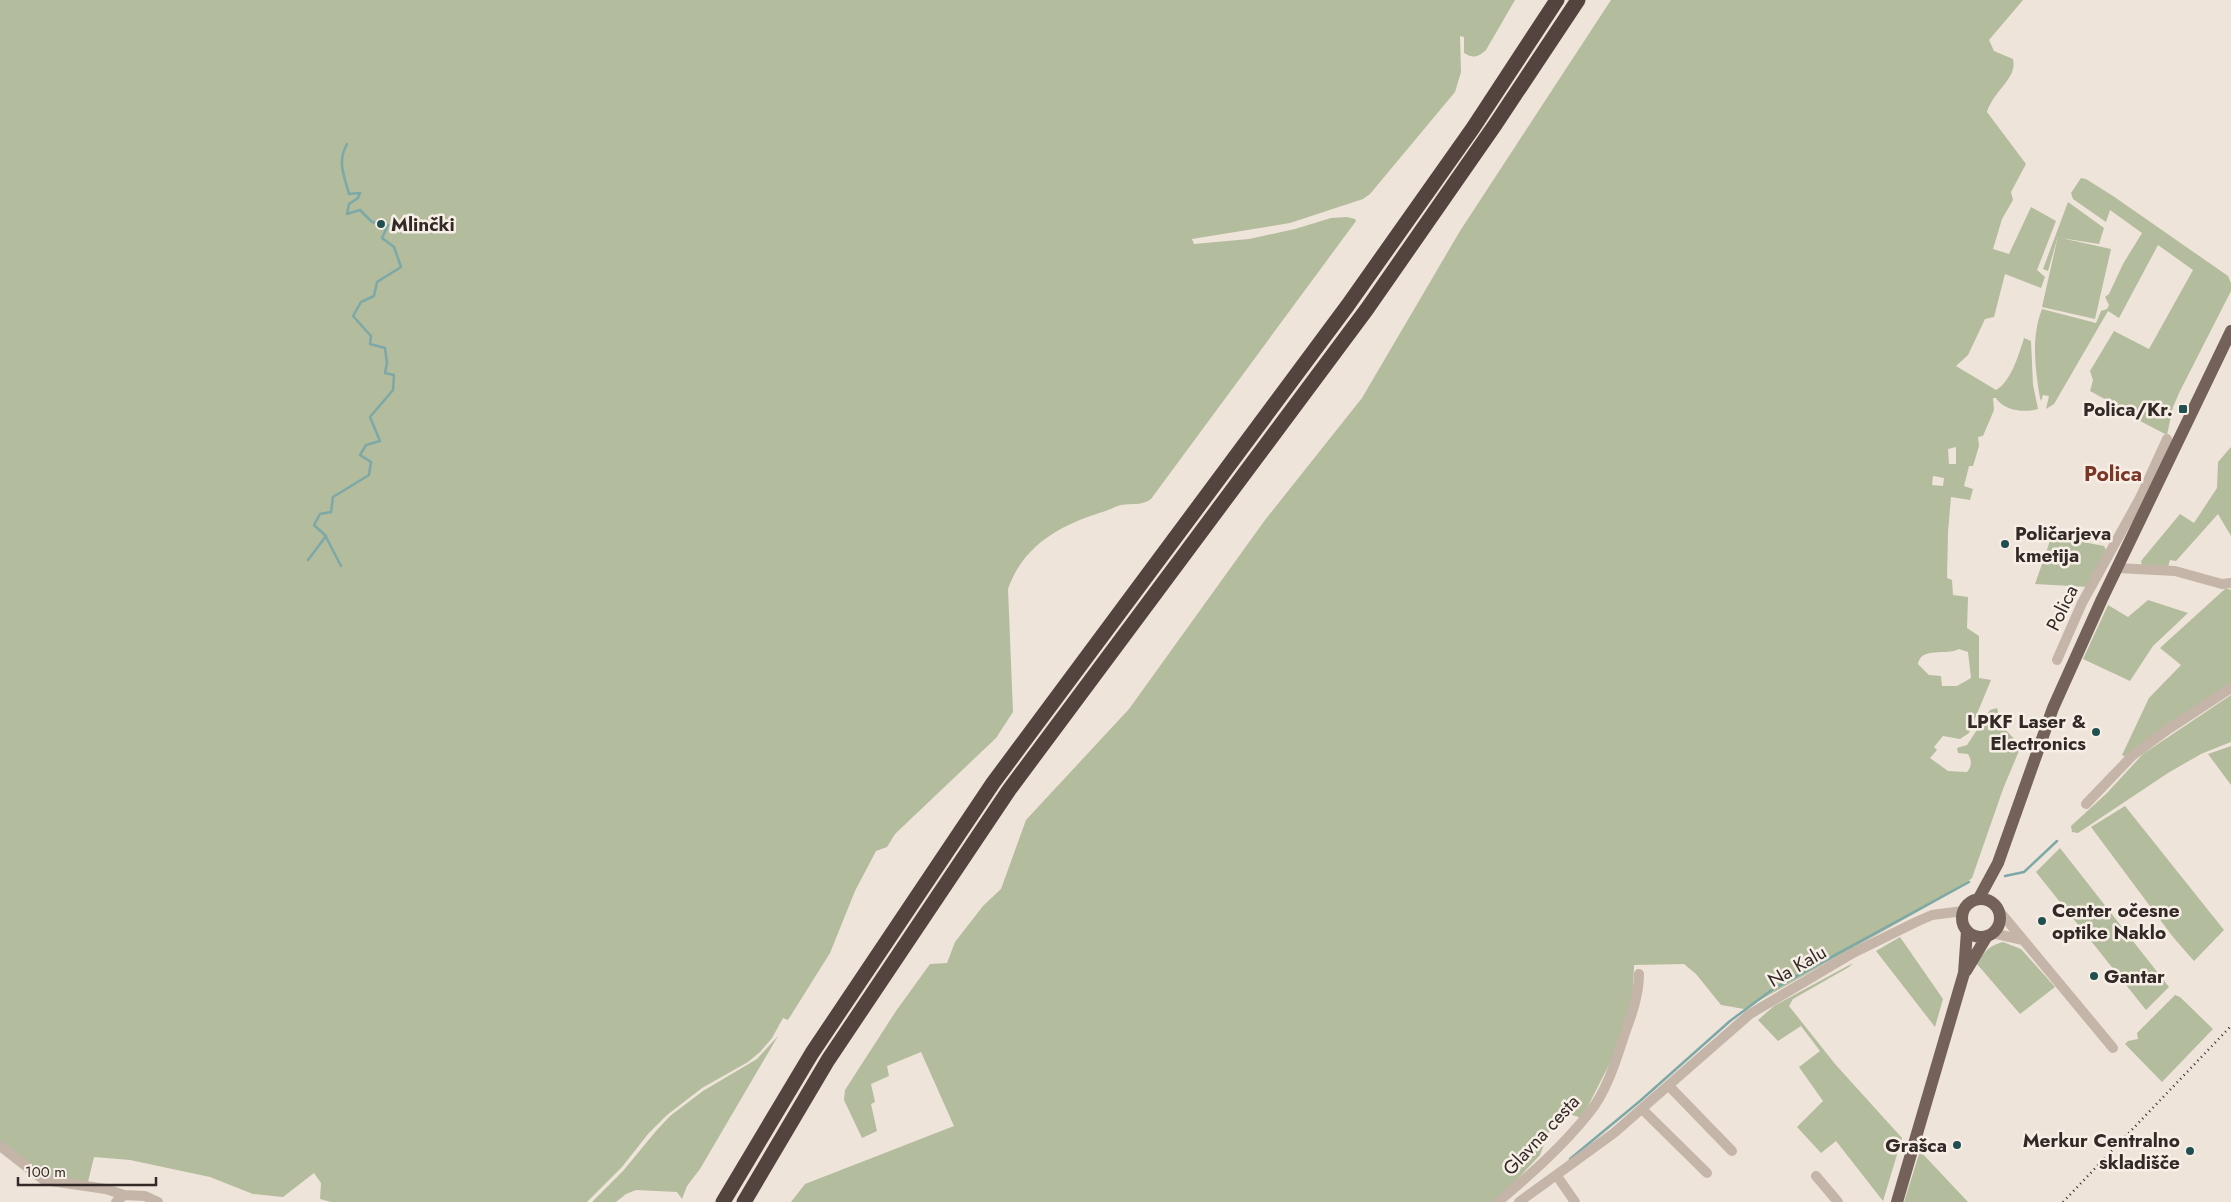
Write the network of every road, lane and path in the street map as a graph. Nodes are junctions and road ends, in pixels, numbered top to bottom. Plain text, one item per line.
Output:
1 (1557, 0) edge
2 (1578, 0) edge
3 (2231, 331) edge
4 (2168, 438) dead end
5 (2167, 455) junction
6 (2118, 568) junction
7 (2231, 582) edge
8 (2057, 660) dead end
9 (2231, 688) edge
10 (2086, 804) dead end
11 (1998, 863) junction
12 (1979, 898) junction
13 (1996, 907) junction
14 (1963, 911) junction
15 (1966, 931) junction
16 (1990, 935) junction
17 (2023, 940) junction
18 (1964, 973) junction
19 (1639, 974) dead end
20 (2113, 1048) dead end
21 (1669, 1086) junction
22 (1642, 1108) junction
23 (0, 1146) edge
24 (1732, 1151) dead end
25 (1708, 1174) dead end
26 (1557, 1176) junction
27 (1816, 1176) dead end
28 (120, 1198) edge
29 (158, 1202) edge
30 (723, 1202) edge
31 (744, 1202) edge
32 (1498, 1202) edge
33 (1519, 1202) edge
34 (1575, 1202) edge
35 (1838, 1202) edge
36 (1897, 1202) edge

1 - 30 highway
2 - 31 highway
3 - 5 main road
4 - 5 street, Polica
5 - 6 main road
5 - 8 street, Polica
6 - 7 street
6 - 11 main road
9 - 10 street
11 - 12 main road
11 - 13 main road
12 - 13 main road
12 - 14 main road
13 - 16 main road
13 - 17 street
14 - 15 main road
14 - 21 street, Na Kalu
15 - 16 main road
15 - 18 main road
16 - 17 street
16 - 18 main road
17 - 20 street
18 - 36 main road
19 - 32 street, Glavna cesta
21 - 22 street, Na Kalu
21 - 24 street
22 - 25 street
22 - 26 street, Na Kalu
23 - 28 street
26 - 33 street, Na Kalu
26 - 34 street
27 - 35 street
28 - 29 street

